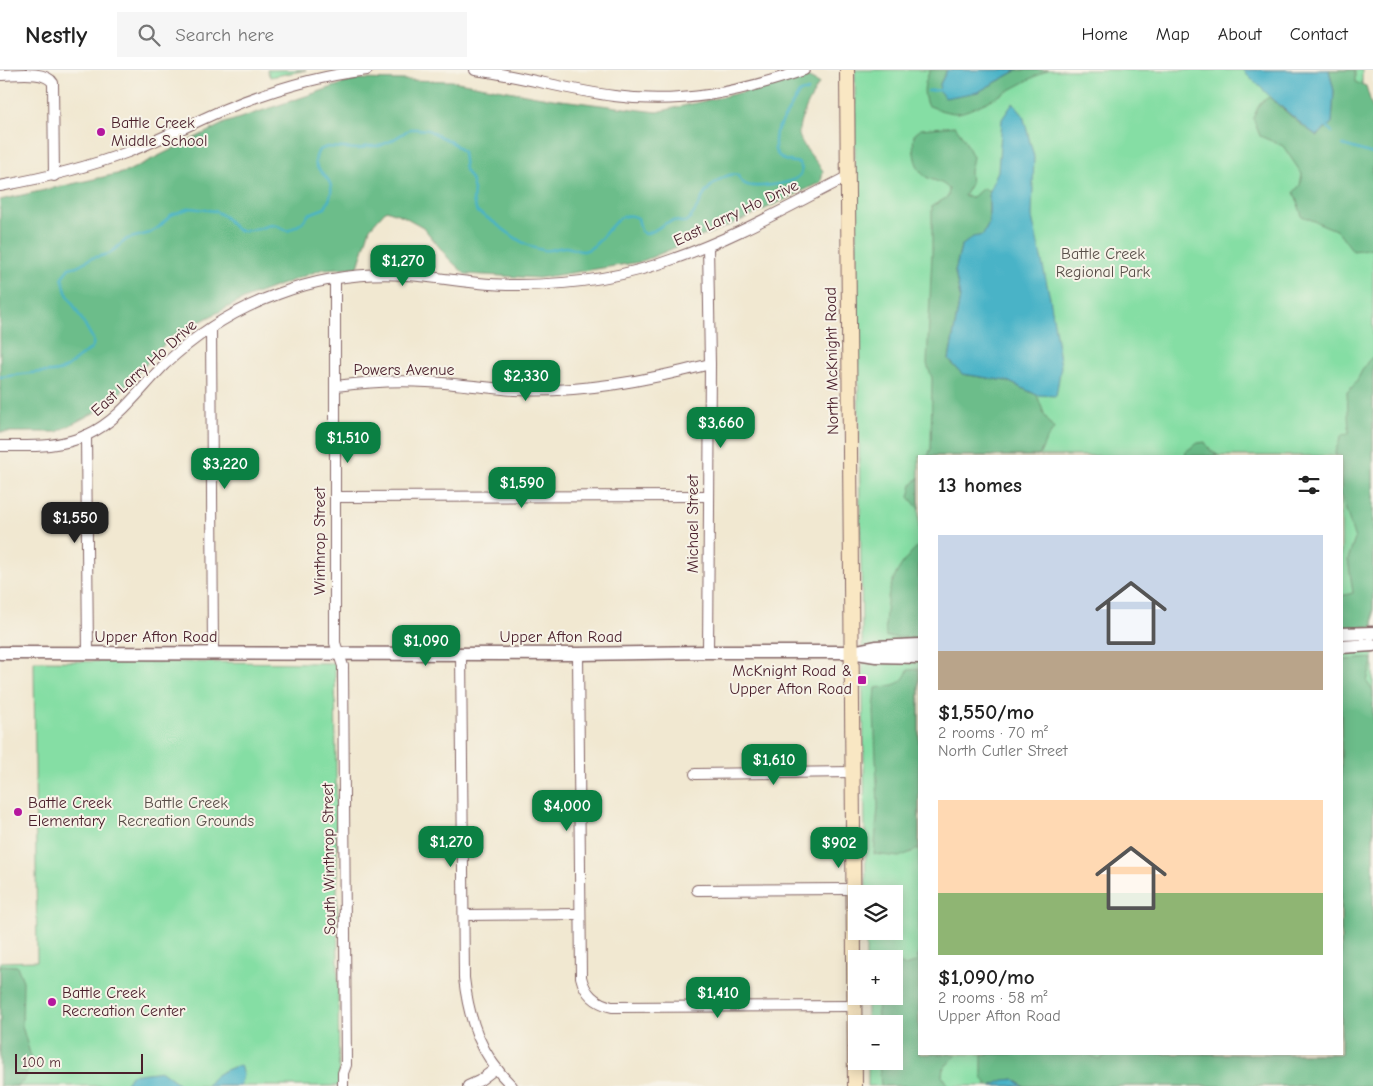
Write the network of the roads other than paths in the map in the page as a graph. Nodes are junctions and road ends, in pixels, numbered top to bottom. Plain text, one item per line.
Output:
1 (367, 70) edge
2 (475, 70) edge
3 (804, 70) edge
4 (846, 70) edge
5 (0, 75) edge
6 (54, 176) junction
7 (847, 176) junction
8 (0, 186) edge
9 (708, 246) junction
10 (335, 279) junction
11 (211, 328) junction
12 (710, 364) junction
13 (336, 386) junction
14 (86, 435) junction
15 (0, 446) edge
16 (708, 496) junction
17 (336, 497) junction
18 (1373, 633) edge
19 (1343, 634) edge
20 (918, 645) edge
21 (1373, 645) edge
22 (1343, 647) edge
23 (708, 652) junction
24 (852, 652) junction
25 (0, 653) edge
26 (88, 653) junction
27 (213, 653) junction
28 (339, 653) junction
29 (461, 654) junction
30 (578, 654) junction
31 (918, 657) edge
32 (853, 772) junction
33 (695, 774) dead end
34 (854, 885) edge
35 (848, 889) edge
36 (697, 890) dead end
37 (580, 914) junction
38 (464, 915) junction
39 (854, 940) edge
40 (855, 1006) junction
41 (346, 1066) junction
42 (495, 1069) junction
43 (343, 1086) edge
44 (349, 1086) edge
45 (468, 1086) edge
46 (512, 1086) edge
47 (855, 1086) edge

1 - 6 street
2 - 3 street
4 - 7 main road, North McKnight Road
5 - 6 street
6 - 8 street
7 - 9 street, East Larry Ho Drive
7 - 24 main road, North McKnight Road
9 - 10 street, East Larry Ho Drive
9 - 12 street, Michael Street
10 - 11 street, East Larry Ho Drive
10 - 13 street, Winthrop Street
11 - 14 street, East Larry Ho Drive
11 - 27 street
12 - 13 street, Powers Avenue
12 - 16 street, Michael Street
13 - 17 street, Winthrop Street
14 - 15 street, East Larry Ho Drive
14 - 26 street
16 - 17 street
16 - 23 street, Michael Street
17 - 28 street, Winthrop Street
18 - 19 street
20 - 24 street, Upper Afton Road
21 - 22 street
23 - 24 street, Upper Afton Road
23 - 30 street, Upper Afton Road
24 - 31 street, Upper Afton Road
24 - 32 main road, North McKnight Road
25 - 26 street, Upper Afton Road
26 - 27 street, Upper Afton Road
27 - 28 street, Upper Afton Road
28 - 29 street, Upper Afton Road
28 - 41 street, South Winthrop Street
29 - 30 street, Upper Afton Road
29 - 38 street
30 - 37 street
32 - 33 street
32 - 34 main road, North McKnight Road
35 - 36 street
37 - 38 street
37 - 40 street
38 - 42 street
39 - 40 main road, North McKnight Road
40 - 47 main road, North McKnight Road
41 - 43 street, South Winthrop Street
41 - 44 street, South Winthrop Street
42 - 45 street
42 - 46 street

